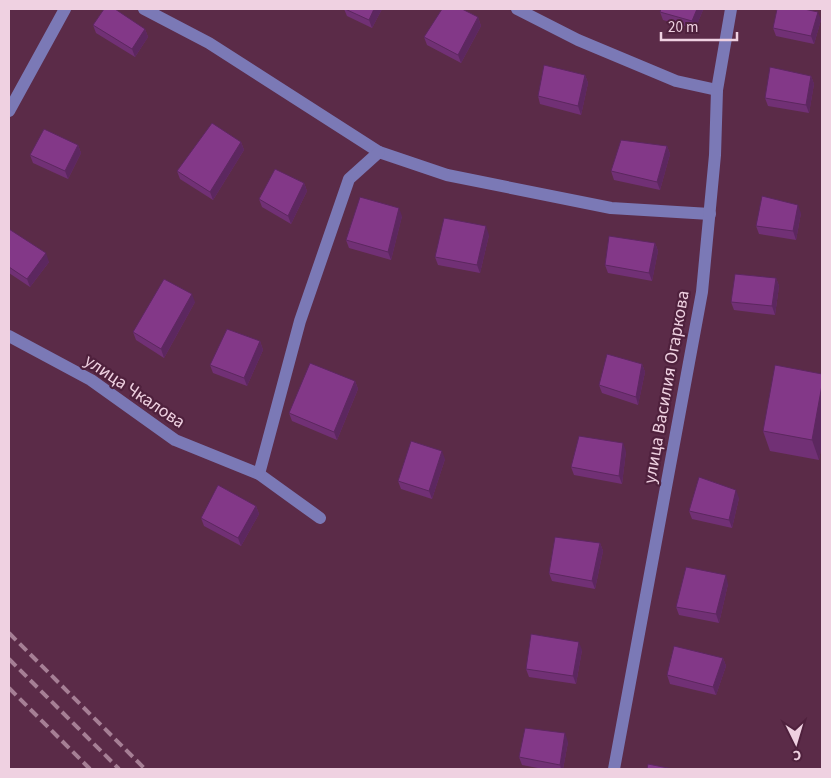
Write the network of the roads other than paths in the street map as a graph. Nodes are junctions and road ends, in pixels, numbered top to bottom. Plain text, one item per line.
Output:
1 (65, 9) edge
2 (144, 9) edge
3 (517, 9) edge
4 (731, 9) edge
5 (717, 90) junction
6 (9, 112) edge
7 (379, 152) junction
8 (710, 214) junction
9 (9, 336) edge
10 (259, 474) junction
11 (320, 518) dead end
12 (614, 769) edge

1 - 6 street
2 - 7 street
3 - 5 street
4 - 5 street, улица Василия Огаркова
5 - 8 street, улица Василия Огаркова
7 - 8 street
7 - 10 street
8 - 12 street, улица Василия Огаркова
9 - 10 street, улица Чкалова
10 - 11 street, улица Чкалова

